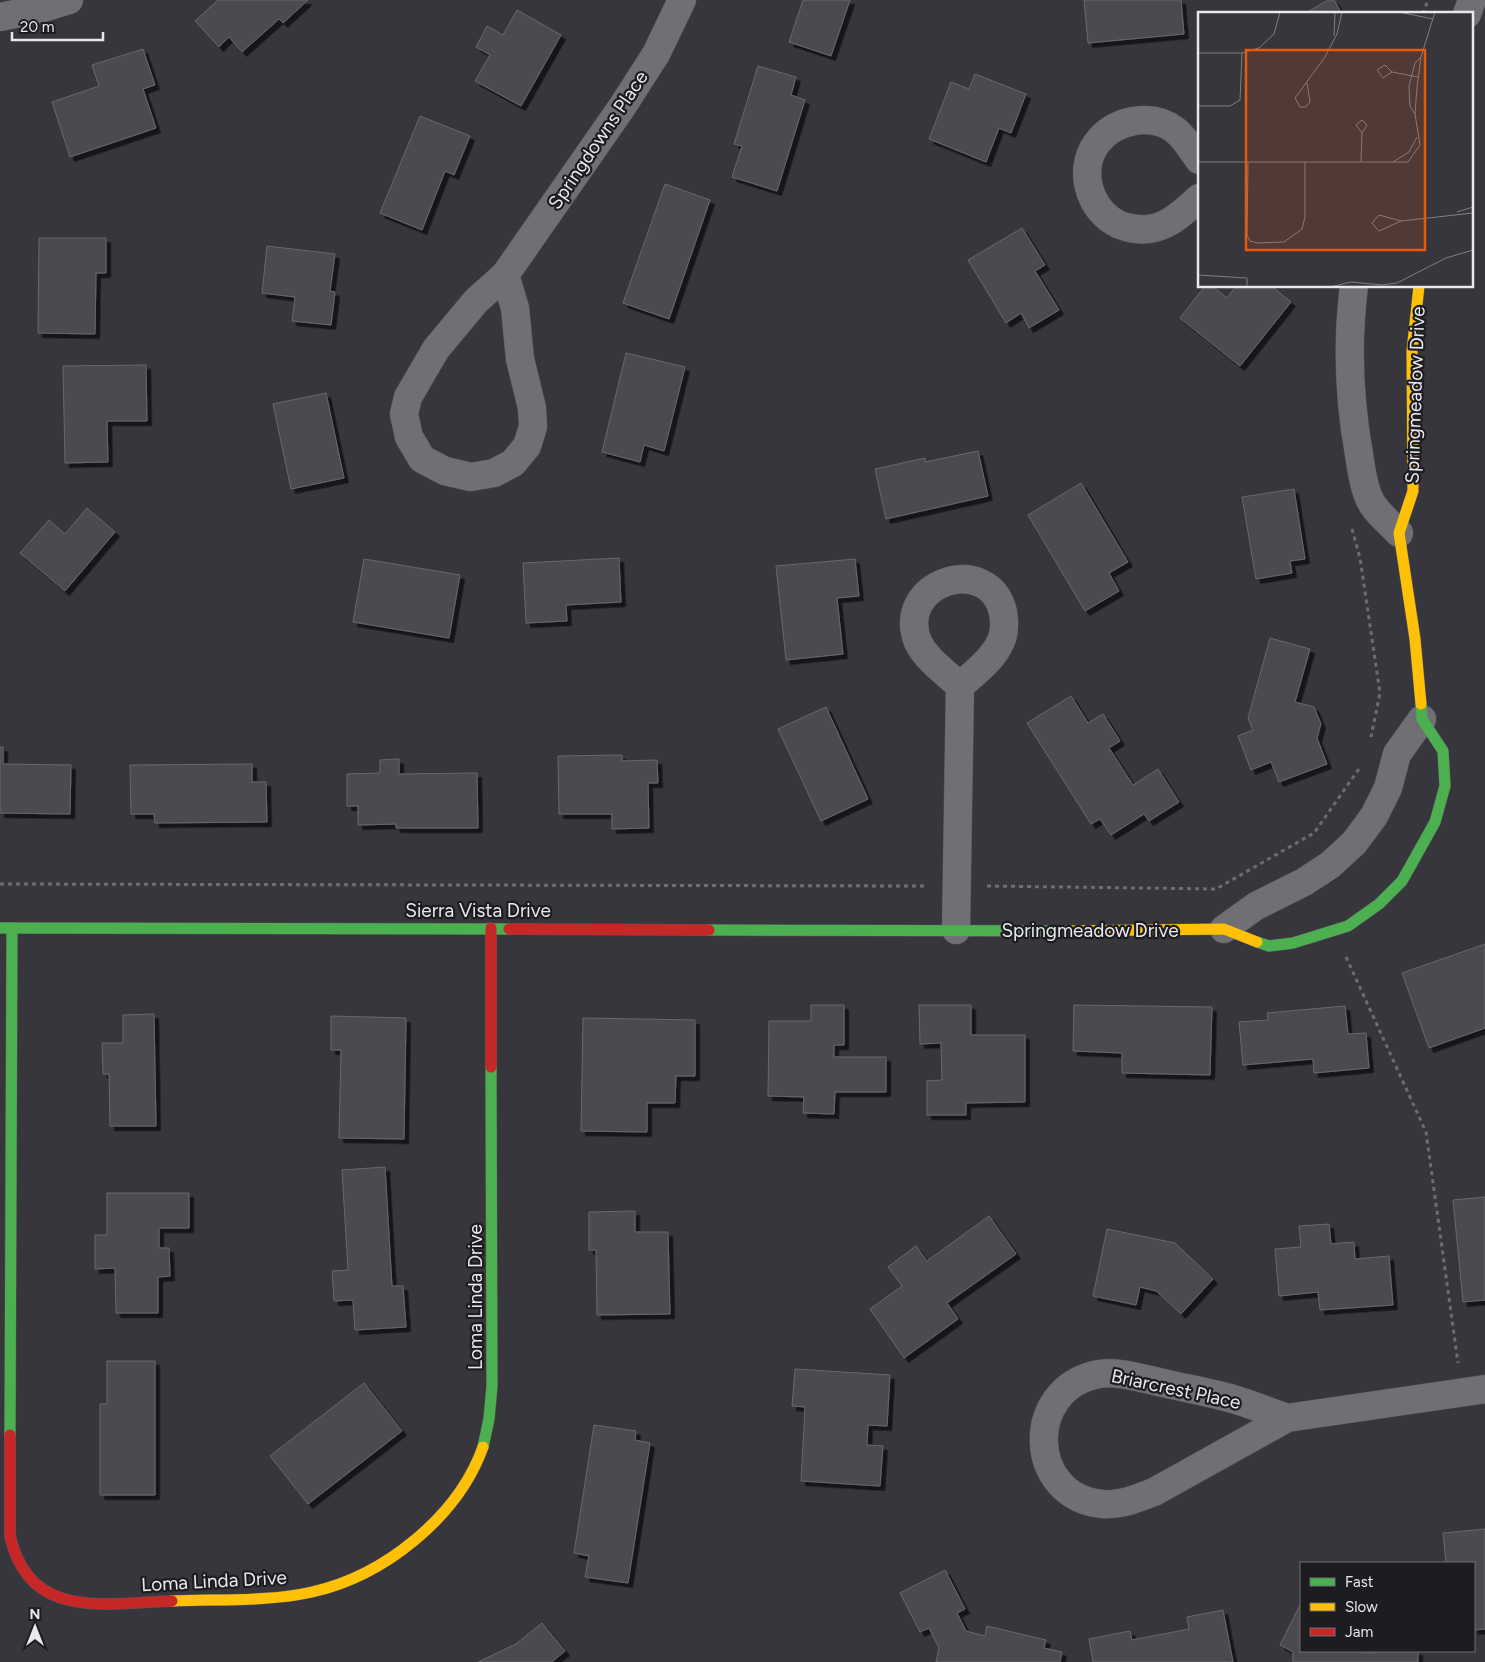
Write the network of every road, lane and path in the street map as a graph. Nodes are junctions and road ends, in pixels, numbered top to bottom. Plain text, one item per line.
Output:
1 (69, 0) edge
2 (682, 0) edge
3 (1428, 0) edge
4 (1472, 0) edge
5 (1424, 12) edge
6 (1468, 12) edge
7 (0, 17) edge
8 (1198, 159) edge
9 (1198, 199) edge
10 (506, 275) junction
11 (1354, 288) edge
12 (1420, 288) edge
13 (1351, 524) dead end
14 (1399, 533) junction
15 (960, 686) dead end
16 (1422, 718) junction
17 (1370, 741) dead end
18 (1366, 761) dead end
19 (0, 884) edge
20 (956, 886) junction
21 (0, 928) edge
22 (12, 928) junction
23 (491, 928) junction
24 (1224, 929) junction
25 (956, 930) junction
26 (1334, 931) junction
27 (1474, 1390) edge
28 (1287, 1418) junction

1 - 7 street
2 - 10 street, Springdowns Place
3 - 5 path
4 - 6 street
8 - 9 street
10 - 10 street, Springdowns Place
11 - 14 street
12 - 14 street, Springmeadow Drive
13 - 17 path
14 - 16 street, Springmeadow Drive
15 - 20 street
16 - 24 street
16 - 26 street, Springmeadow Drive
18 - 20 path
19 - 20 path
20 - 25 street
21 - 22 street, Sierra Vista Drive
22 - 23 street, Sierra Vista Drive
22 - 23 street, Loma Linda Drive
23 - 25 street, Sierra Vista Drive
24 - 25 street, Springmeadow Drive
24 - 26 street, Springmeadow Drive
26 - 27 path
27 - 28 street, Briarcrest Place
28 - 28 street, Briarcrest Place

